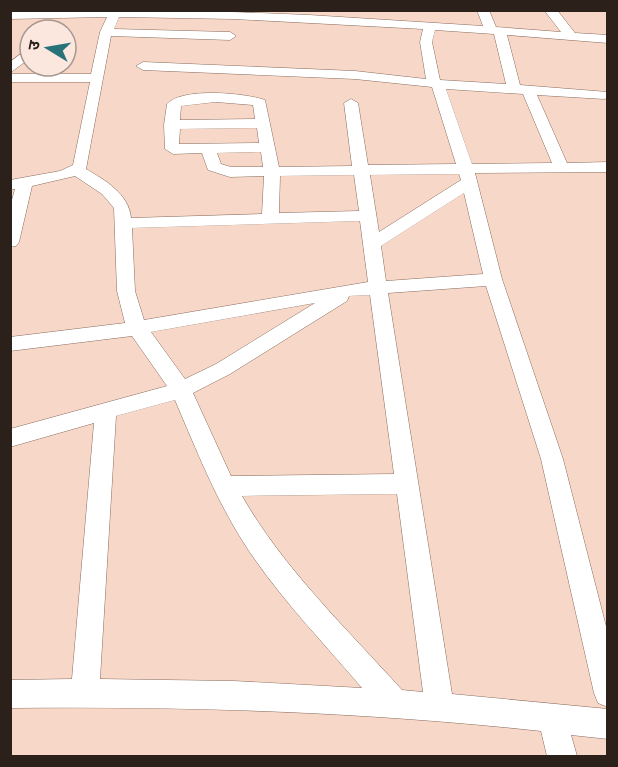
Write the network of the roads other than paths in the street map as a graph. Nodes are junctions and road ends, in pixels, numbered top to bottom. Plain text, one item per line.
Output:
1 (187, 10) edge
2 (407, 10) edge
3 (483, 10) edge
4 (550, 10) edge
5 (73, 12) edge
6 (115, 14) junction
7 (10, 15) edge
8 (200, 15) junction
9 (347, 16) edge
10 (235, 17) junction
11 (410, 25) junction
12 (434, 26) junction
13 (496, 30) junction
14 (106, 32) junction
15 (571, 36) junction
16 (608, 39) edge
17 (225, 53) junction
18 (143, 66) dead end
19 (10, 78) edge
20 (98, 78) junction
21 (438, 84) junction
22 (521, 89) junction
23 (603, 93) edge
24 (211, 99) junction
25 (351, 103) dead end
26 (264, 123) junction
27 (171, 125) junction
28 (268, 147) junction
29 (208, 149) junction
30 (561, 167) junction
31 (608, 167) edge
32 (77, 170) junction
33 (361, 170) junction
34 (272, 172) junction
35 (468, 175) junction
36 (18, 184) edge
37 (367, 216) junction
38 (270, 219) junction
39 (124, 223) junction
40 (10, 242) edge
41 (371, 244) junction
42 (493, 279) junction
43 (378, 286) junction
44 (350, 290) junction
45 (137, 328) junction
46 (10, 344) edge
47 (181, 390) junction
48 (106, 411) junction
49 (10, 438) edge
50 (406, 484) junction
51 (224, 486) junction
52 (85, 693) junction
53 (608, 693) edge
54 (10, 694) edge
55 (395, 704) junction
56 (440, 708) junction
57 (552, 718) junction
58 (608, 724) edge
59 (562, 756) edge

1 - 8 street
2 - 11 street
3 - 13 street
4 - 15 street
5 - 6 street
5 - 7 street
6 - 8 street
6 - 14 street
8 - 10 street
9 - 10 street
9 - 11 street
10 - 17 street
11 - 12 street
12 - 13 street
12 - 21 street
13 - 15 street
13 - 22 street
14 - 17 street
14 - 20 street
15 - 16 street
17 - 18 street
17 - 21 street
17 - 24 street
19 - 20 street
20 - 32 street
21 - 22 street
21 - 35 street
22 - 23 street
22 - 30 street
24 - 26 street
24 - 27 street
25 - 33 street
26 - 27 street
26 - 28 street
27 - 29 street
28 - 29 street
28 - 34 street
29 - 34 street
30 - 31 street
30 - 35 street
32 - 36 street
32 - 39 street
33 - 34 street
33 - 35 street
33 - 37 street
34 - 38 street
35 - 41 street
35 - 42 street
36 - 40 street
37 - 38 street
37 - 41 street
38 - 39 street
39 - 45 street
41 - 43 street
42 - 43 street
42 - 53 street
43 - 44 street
43 - 50 street
44 - 45 street
44 - 47 street
45 - 46 street
45 - 47 street
47 - 48 street
47 - 51 street
48 - 49 street
48 - 52 street
50 - 51 street
50 - 56 street
51 - 55 street
52 - 54 street
52 - 55 street
55 - 56 street
56 - 57 street
57 - 58 street
57 - 59 street

